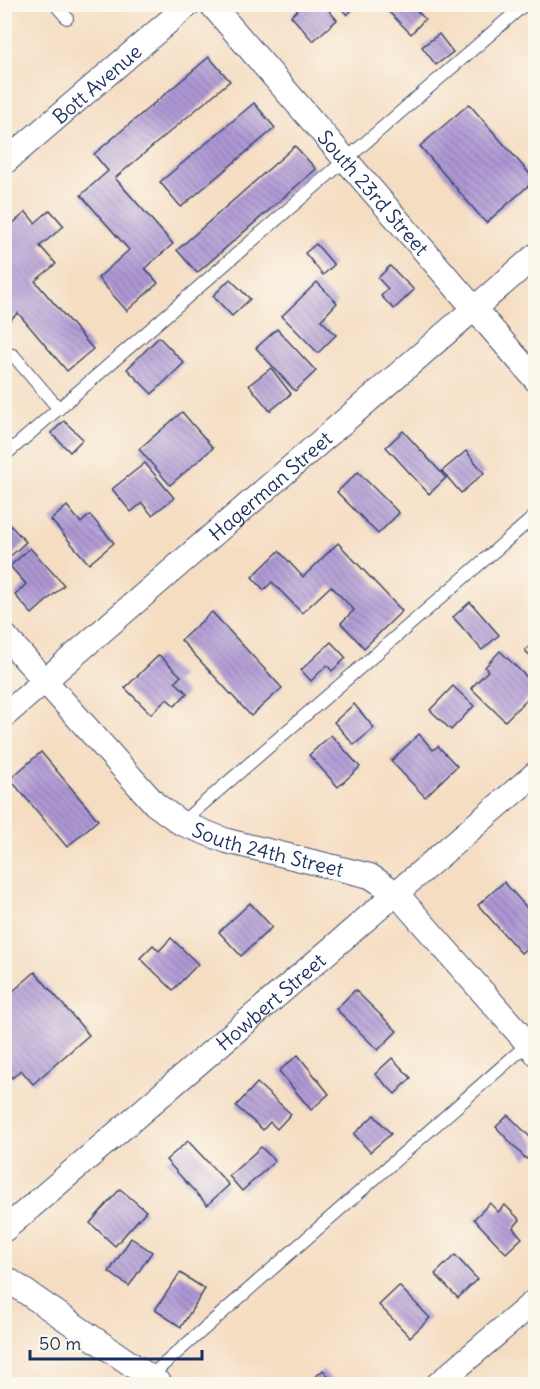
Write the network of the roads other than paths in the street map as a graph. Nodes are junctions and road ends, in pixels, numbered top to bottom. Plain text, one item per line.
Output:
1 (55, 4) edge
2 (189, 4) edge
3 (211, 4) edge
4 (525, 4) edge
5 (67, 18) dead end
6 (345, 160) junction
7 (4, 163) edge
8 (536, 255) edge
9 (473, 308) junction
10 (4, 353) edge
11 (536, 380) edge
12 (59, 409) junction
13 (4, 456) edge
14 (536, 515) edge
15 (4, 635) edge
16 (45, 681) junction
17 (4, 716) edge
18 (536, 773) edge
19 (181, 823) junction
20 (396, 893) junction
21 (533, 1045) edge
22 (4, 1230) edge
23 (4, 1277) edge
24 (536, 1300) edge
25 (150, 1382) edge
26 (438, 1384) edge

1 - 5 lane
2 - 7 street, Bott Avenue
3 - 6 street, South 23rd Street
4 - 6 lane
6 - 9 street, South 23rd Street
6 - 12 lane
8 - 9 street, Hagerman Street
9 - 11 street, South 23rd Street
9 - 16 street, Hagerman Street
10 - 12 lane
12 - 13 lane
14 - 19 lane
15 - 16 street, South 24th Street
16 - 17 street, Hagerman Street
16 - 19 street, South 24th Street
18 - 20 street, Howbert Street
19 - 20 street, South 24th Street
20 - 21 street, South 24th Street
20 - 22 street, Howbert Street
21 - 25 lane
23 - 25 street
24 - 26 street

